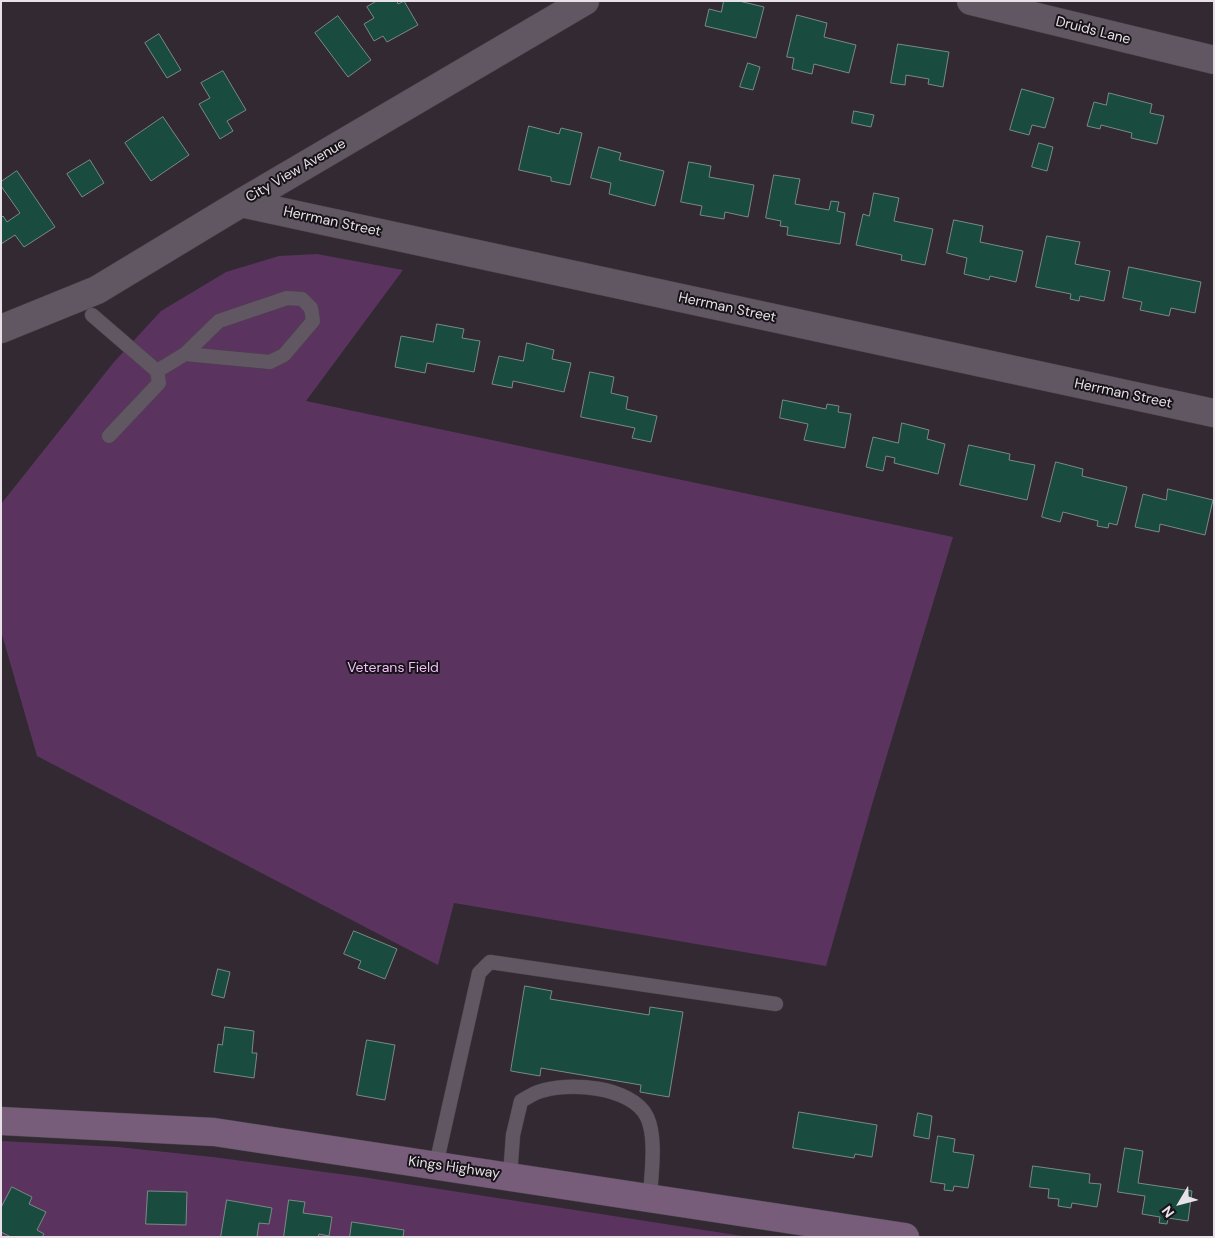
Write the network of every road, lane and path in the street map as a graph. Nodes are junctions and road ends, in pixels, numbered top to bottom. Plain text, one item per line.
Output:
1 (585, 1) edge
2 (971, 1) edge
3 (1214, 60) edge
4 (241, 203) junction
5 (92, 315) dead end
6 (1, 329) edge
7 (185, 354) junction
8 (157, 371) junction
9 (1214, 413) edge
10 (109, 436) dead end
11 (776, 1004) dead end
12 (1, 1121) edge
13 (436, 1166) junction
14 (510, 1176) junction
15 (650, 1198) junction
16 (905, 1237) edge

1 - 4 street, City View Avenue
2 - 3 street, Druids Lane
4 - 6 street, City View Avenue
4 - 9 street, Herrman Street
5 - 8 lane
7 - 7 lane
7 - 8 lane
8 - 10 lane
11 - 13 lane
12 - 13 main road, Kings Highway
13 - 14 main road, Kings Highway
14 - 15 main road, Kings Highway
14 - 15 lane
15 - 16 main road, Kings Highway

